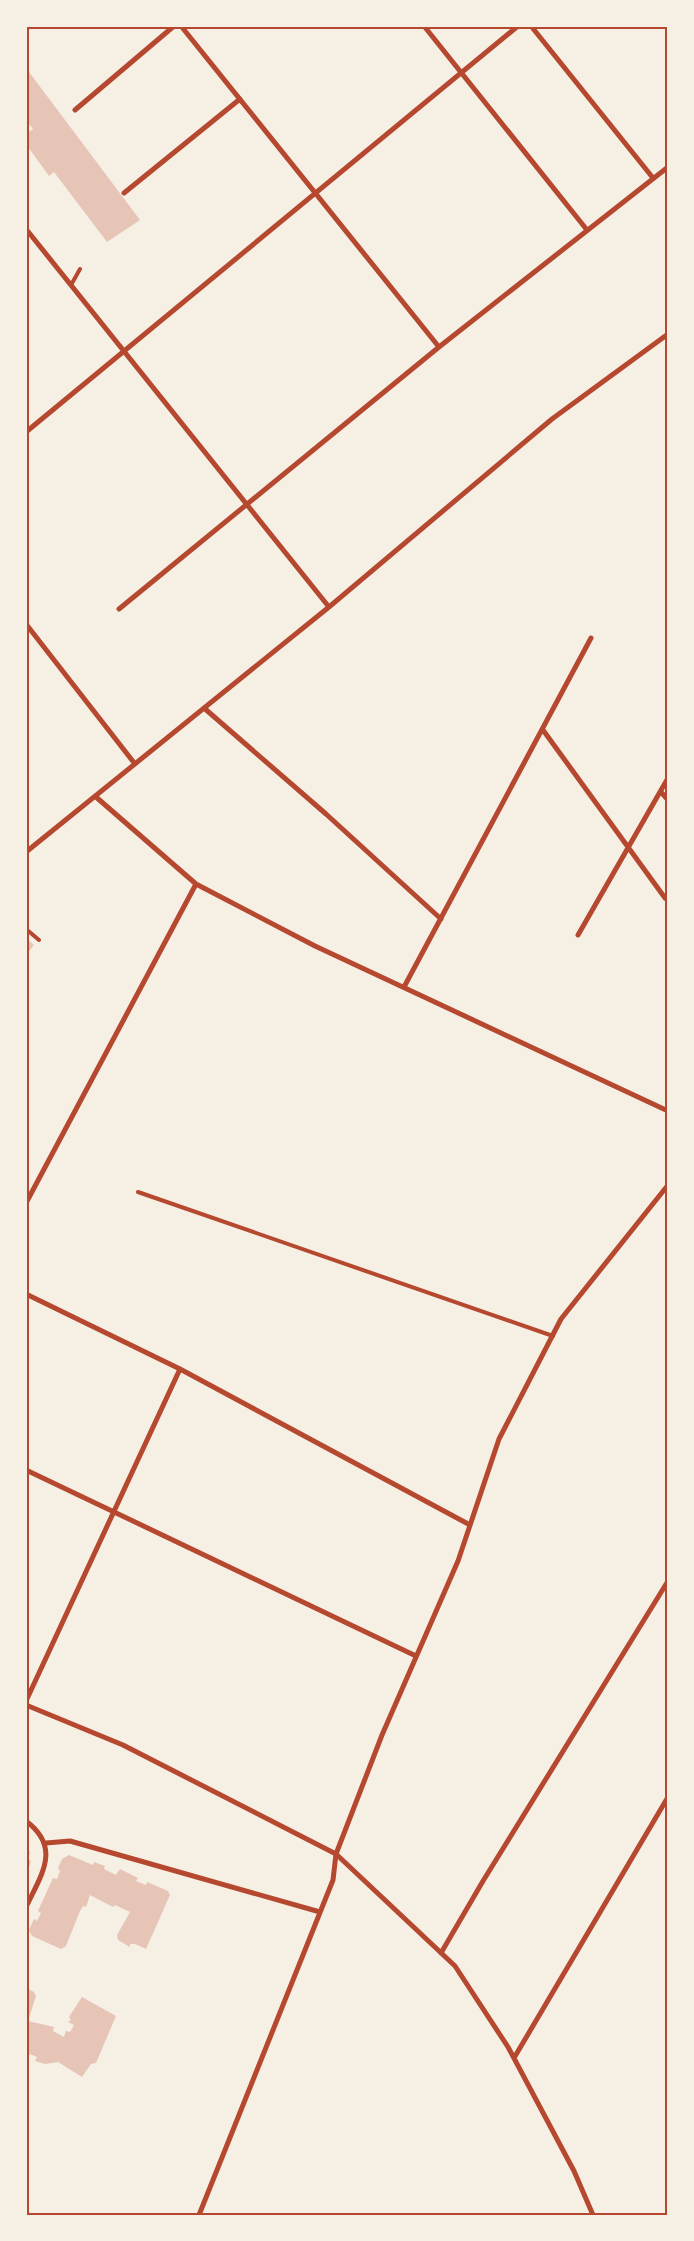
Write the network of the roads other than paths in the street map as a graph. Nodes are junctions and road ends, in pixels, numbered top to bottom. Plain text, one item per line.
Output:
1 (174, 26) edge
2 (181, 26) edge
3 (424, 26) edge
4 (518, 26) edge
5 (531, 26) edge
6 (461, 73) junction
7 (240, 99) junction
8 (75, 110) dead end
9 (668, 166) edge
10 (653, 178) junction
11 (124, 193) dead end
12 (316, 193) junction
13 (26, 229) edge
14 (587, 230) junction
15 (80, 269) dead end
16 (71, 285) junction
17 (668, 334) edge
18 (439, 346) junction
19 (124, 351) junction
20 (26, 432) edge
21 (247, 504) junction
22 (329, 607) junction
23 (119, 609) dead end
24 (26, 624) edge
25 (591, 638) dead end
26 (204, 708) junction
27 (543, 730) junction
28 (135, 764) junction
29 (668, 778) edge
30 (661, 792) junction
31 (96, 797) junction
32 (668, 800) edge
33 (629, 847) junction
34 (26, 852) edge
35 (196, 884) junction
36 (665, 898) dead end
37 (441, 919) junction
38 (26, 929) edge
39 (578, 935) dead end
40 (39, 940) dead end
41 (404, 987) junction
42 (668, 1110) edge
43 (668, 1185) edge
44 (138, 1192) dead end
45 (26, 1203) edge
46 (26, 1294) edge
47 (553, 1336) junction
48 (180, 1369) junction
49 (26, 1470) edge
50 (114, 1513) junction
51 (470, 1525) junction
52 (668, 1582) edge
53 (416, 1656) junction
54 (26, 1703) edge
55 (668, 1797) edge
56 (26, 1820) edge
57 (46, 1843) junction
58 (336, 1854) junction
59 (26, 1907) edge
60 (320, 1912) junction
61 (441, 1953) junction
62 (514, 2058) junction
63 (199, 2215) edge
64 (593, 2215) edge

1 - 8 street
2 - 7 street
3 - 6 street
4 - 6 street
5 - 10 street
6 - 12 street
6 - 14 street
7 - 11 street
7 - 12 street
9 - 10 street
10 - 14 street
12 - 18 street
12 - 19 street
13 - 16 street
14 - 18 street
15 - 16 lane
16 - 19 street
17 - 22 street
18 - 21 street
19 - 20 street
19 - 21 street
21 - 22 street
21 - 23 street
22 - 26 street
24 - 28 street
25 - 27 street
26 - 28 street
26 - 37 street
27 - 33 street
27 - 37 street
28 - 31 street
29 - 30 street
30 - 32 street
30 - 33 street
31 - 34 street
31 - 35 street
33 - 36 street
33 - 39 street
35 - 41 street
35 - 45 street
37 - 41 street
38 - 40 lane
41 - 42 street
43 - 47 street
44 - 47 lane
46 - 48 street
47 - 51 street
48 - 50 street
48 - 51 street
49 - 50 street
50 - 53 street
50 - 54 street
51 - 53 street
52 - 61 street
53 - 58 street
54 - 58 street
55 - 62 street
56 - 57 street
57 - 59 street
57 - 60 street
58 - 60 street
58 - 61 street
60 - 63 street
61 - 62 street
62 - 64 street

